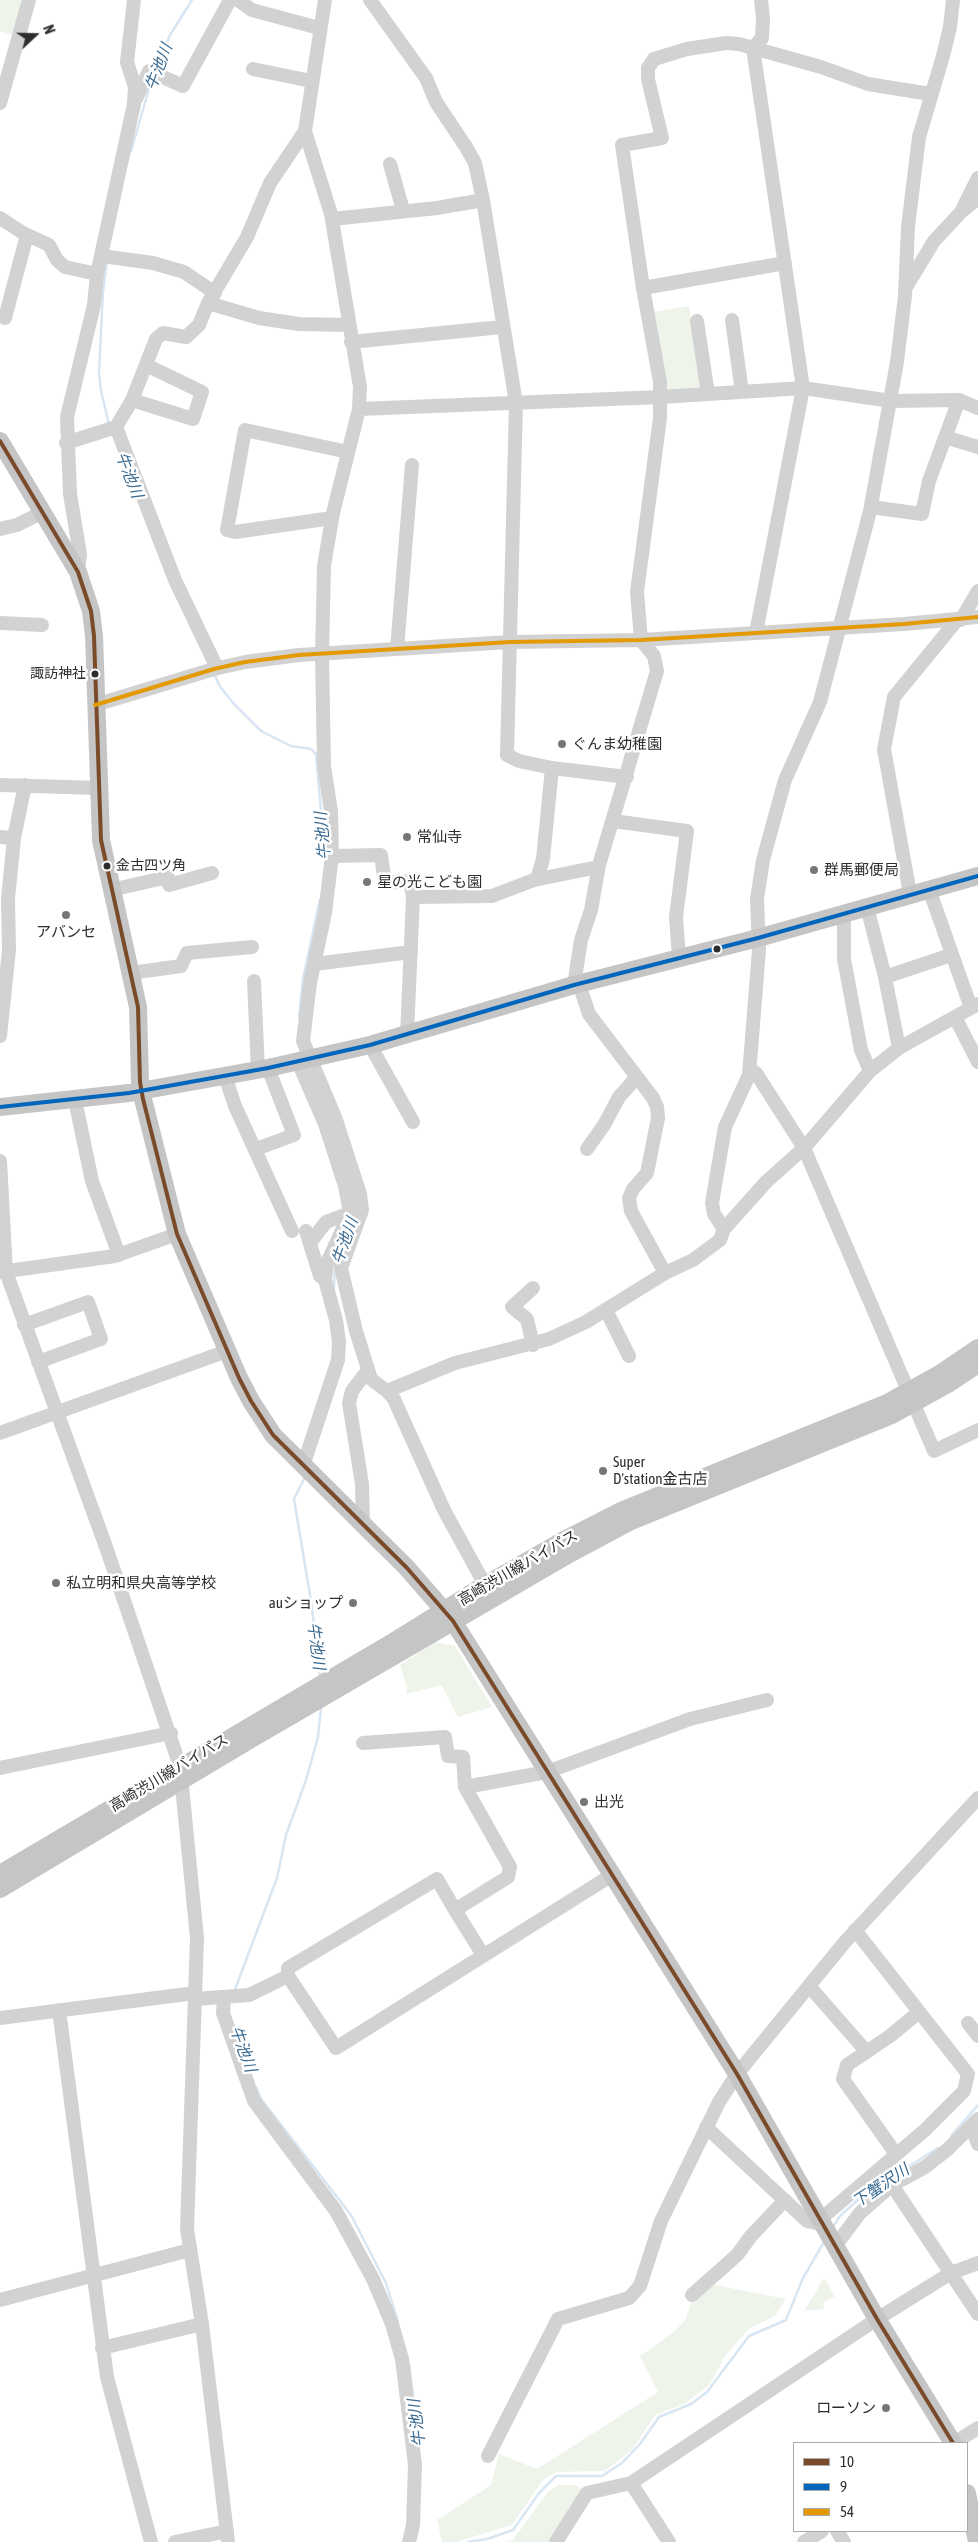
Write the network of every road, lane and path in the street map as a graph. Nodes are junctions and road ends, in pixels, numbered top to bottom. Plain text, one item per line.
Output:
1 (29, 0) edge
2 (134, 0) edge
3 (230, 0) edge
4 (238, 0) edge
5 (324, 0) edge
6 (370, 0) edge
7 (761, 0) edge
8 (953, 0) edge
9 (319, 28) junction
10 (753, 48) junction
11 (253, 69) dead end
12 (311, 81) junction
13 (1, 94) edge
14 (930, 94) junction
15 (134, 104) junction
16 (305, 131) junction
17 (390, 164) dead end
18 (978, 178) edge
19 (978, 198) edge
20 (483, 200) junction
21 (403, 210) junction
22 (962, 211) junction
23 (0, 218) edge
24 (332, 219) junction
25 (26, 235) junction
26 (102, 256) junction
27 (785, 263) junction
28 (97, 274) junction
29 (643, 288) junction
30 (905, 289) junction
31 (211, 298) junction
32 (5, 318) dead end
33 (732, 320) dead end
34 (697, 321) dead end
35 (349, 325) junction
36 (502, 327) junction
37 (351, 342) junction
38 (146, 365) junction
39 (803, 388) junction
40 (742, 392) junction
41 (708, 394) junction
42 (661, 397) junction
43 (132, 400) junction
44 (959, 400) junction
45 (891, 402) junction
46 (516, 403) junction
47 (978, 408) edge
48 (359, 409) junction
49 (112, 429) junction
50 (945, 437) junction
51 (0, 441) edge
52 (66, 443) junction
53 (978, 447) edge
54 (348, 452) junction
55 (412, 466) dead end
56 (871, 507) junction
57 (43, 512) junction
58 (332, 518) junction
59 (0, 529) edge
60 (78, 572) junction
61 (978, 591) edge
62 (978, 617) edge
63 (959, 620) junction
64 (0, 623) edge
65 (42, 624) dead end
66 (840, 628) junction
67 (756, 633) junction
68 (641, 640) junction
69 (510, 642) junction
70 (397, 649) junction
71 (322, 654) junction
72 (212, 670) junction
73 (95, 705) junction
74 (552, 768) junction
75 (627, 777) junction
76 (0, 784) edge
77 (25, 785) junction
78 (98, 788) junction
79 (613, 821) junction
80 (0, 837) edge
81 (14, 838) junction
82 (332, 856) junction
83 (598, 867) junction
84 (212, 873) dead end
85 (978, 876) edge
86 (537, 879) junction
87 (928, 888) junction
88 (111, 890) junction
89 (910, 894) junction
90 (413, 897) junction
91 (867, 907) junction
92 (844, 913) junction
93 (758, 938) junction
94 (252, 947) dead end
95 (411, 952) junction
96 (951, 955) junction
97 (679, 957) junction
98 (314, 964) junction
99 (132, 973) junction
100 (885, 977) junction
101 (254, 981) dead end
102 (576, 985) junction
103 (974, 1006) edge
104 (955, 1016) junction
105 (407, 1035) junction
106 (0, 1036) edge
107 (370, 1045) junction
108 (899, 1048) junction
109 (304, 1060) junction
110 (978, 1062) edge
111 (263, 1069) junction
112 (750, 1069) junction
113 (870, 1071) junction
114 (225, 1076) junction
115 (636, 1077) junction
116 (141, 1091) junction
117 (75, 1100) junction
118 (0, 1107) edge
119 (413, 1122) dead end
120 (804, 1148) junction
121 (256, 1149) junction
122 (587, 1149) dead end
123 (0, 1161) edge
124 (350, 1213) junction
125 (724, 1229) junction
126 (177, 1234) junction
127 (303, 1235) junction
128 (118, 1255) junction
129 (3, 1272) edge
130 (665, 1273) junction
131 (325, 1280) junction
132 (533, 1288) dead end
133 (347, 1294) junction
134 (330, 1298) junction
135 (606, 1310) junction
136 (24, 1325) junction
137 (532, 1345) junction
138 (978, 1348) edge
139 (227, 1351) junction
140 (629, 1356) dead end
141 (38, 1362) junction
142 (978, 1364) edge
143 (368, 1370) junction
144 (387, 1391) junction
145 (912, 1398) junction
146 (56, 1413) junction
147 (0, 1433) edge
148 (974, 1436) edge
149 (307, 1470) junction
150 (363, 1525) junction
151 (485, 1585) junction
152 (449, 1615) junction
153 (767, 1700) dead end
154 (171, 1732) junction
155 (363, 1743) dead end
156 (0, 1768) edge
157 (547, 1772) junction
158 (180, 1774) junction
159 (465, 1787) junction
160 (978, 1798) edge
161 (0, 1874) edge
162 (612, 1875) junction
163 (0, 1889) edge
164 (455, 1910) junction
165 (855, 1930) junction
166 (483, 1955) junction
167 (288, 1976) junction
168 (809, 1986) junction
169 (195, 1996) junction
170 (230, 1997) junction
171 (59, 2010) junction
172 (919, 2012) junction
173 (0, 2018) edge
174 (968, 2023) dead end
175 (978, 2036) edge
176 (866, 2051) junction
177 (738, 2074) junction
178 (971, 2087) edge
179 (975, 2122) edge
180 (706, 2127) junction
181 (978, 2144) edge
182 (896, 2154) junction
183 (892, 2185) junction
184 (785, 2200) junction
185 (828, 2231) junction
186 (190, 2250) junction
187 (978, 2263) edge
188 (951, 2273) junction
189 (93, 2274) junction
190 (692, 2295) dead end
191 (0, 2300) edge
192 (978, 2314) edge
193 (877, 2319) junction
194 (202, 2324) junction
195 (102, 2348) junction
196 (978, 2428) edge
197 (953, 2442) edge
198 (956, 2442) edge
199 (488, 2456) dead end
200 (631, 2483) junction
201 (968, 2499) edge
202 (820, 2532) edge
203 (228, 2536) edge
204 (151, 2542) edge
205 (174, 2542) edge
206 (409, 2542) edge
207 (556, 2542) edge
208 (669, 2542) edge
209 (804, 2542) edge
210 (977, 2542) edge

1 - 13 street
2 - 15 street
3 - 15 street
4 - 9 street
5 - 9 street
6 - 20 street
7 - 10 street
8 - 14 street
9 - 12 street
10 - 14 street
10 - 27 street
10 - 29 street
11 - 12 street
12 - 16 street
14 - 30 street
15 - 26 street
16 - 24 street
16 - 31 street
17 - 21 street
18 - 22 street
19 - 22 street
20 - 21 street
20 - 36 street
21 - 24 street
22 - 30 street
23 - 25 street
24 - 35 street
25 - 28 street
25 - 32 street
26 - 28 street
26 - 31 street
27 - 29 street
27 - 39 street
28 - 52 street
29 - 42 street
30 - 45 street
31 - 35 street
31 - 38 street
33 - 40 street
34 - 41 street
35 - 37 street
36 - 37 street
36 - 46 street
37 - 48 street
38 - 43 street
38 - 43 street
39 - 40 street
39 - 45 street
39 - 67 street
40 - 41 street
41 - 42 street
42 - 46 street
42 - 68 street
43 - 49 street
44 - 45 street
44 - 47 street
44 - 50 street
45 - 56 street
46 - 48 street
46 - 69 street
48 - 54 street
49 - 52 street
49 - 72 street
50 - 53 street
50 - 56 street
51 - 57 main road
52 - 60 street
54 - 58 street
54 - 58 street
55 - 70 street
56 - 66 street
57 - 59 street
57 - 60 main road
58 - 71 street
60 - 73 main road
61 - 63 street
62 - 63 street
63 - 66 street
63 - 89 street
64 - 65 street
66 - 67 street
66 - 93 street
67 - 68 street
68 - 69 street
68 - 75 street
69 - 70 street
69 - 74 street
70 - 71 street
71 - 72 street
71 - 82 street
72 - 73 street
73 - 78 main road
74 - 75 street
74 - 86 street
75 - 79 street
76 - 77 street
77 - 78 street
77 - 81 street
78 - 88 main road
79 - 83 street
79 - 97 street
80 - 81 street
81 - 106 street
82 - 90 street
82 - 98 street
83 - 86 street
83 - 102 street
84 - 88 street
85 - 87 main road
86 - 90 street
87 - 89 main road
87 - 96 street
88 - 99 main road
89 - 91 main road
90 - 95 street
91 - 92 main road
91 - 100 street
92 - 93 main road
92 - 113 street
93 - 97 main road
93 - 112 street
94 - 99 street
95 - 98 street
95 - 105 street
96 - 100 street
96 - 103 street
97 - 102 main road
98 - 109 street
99 - 116 main road
100 - 108 street
101 - 111 street
102 - 105 main road
102 - 115 street
103 - 104 street
104 - 108 street
104 - 110 street
105 - 107 main road
107 - 109 main road
107 - 119 street
108 - 113 street
109 - 111 main road
109 - 124 street
109 - 133 street
111 - 114 main road
111 - 121 street
112 - 120 street
112 - 125 street
113 - 120 street
114 - 116 main road
114 - 121 street
115 - 122 street
115 - 130 street
116 - 117 main road
116 - 126 main road
117 - 118 main road
117 - 128 street
120 - 125 street
120 - 145 street
121 - 127 street
123 - 129 street
124 - 127 street
124 - 131 street
125 - 130 street
126 - 128 street
126 - 139 main road
127 - 131 street
128 - 129 street
129 - 136 street
130 - 135 street
131 - 134 street
132 - 137 street
133 - 134 street
133 - 143 street
134 - 149 street
135 - 137 street
135 - 140 street
136 - 141 street
136 - 141 street
137 - 144 street
138 - 145 main road, 高崎渋川線バイパス
139 - 146 street
139 - 149 main road
141 - 146 street
142 - 145 main road, 高崎渋川線バイパス
143 - 144 street
143 - 150 street
144 - 151 street
145 - 148 street
145 - 151 main road, 高崎渋川線バイパス
145 - 152 main road, 高崎渋川線バイパス
146 - 147 street
146 - 154 street
149 - 150 main road
150 - 152 main road
151 - 152 main road, 高崎渋川線バイパス
152 - 157 main road
152 - 158 main road, 高崎渋川線バイパス
153 - 157 street
154 - 156 street
154 - 158 street
155 - 159 street
157 - 159 street
157 - 162 main road
158 - 161 main road, 高崎渋川線バイパス
158 - 163 main road, 高崎渋川線バイパス
158 - 169 street
159 - 164 street
160 - 165 street
162 - 166 street
162 - 177 main road
164 - 166 street
164 - 167 street
165 - 168 street
165 - 172 street
166 - 167 street
167 - 170 street
168 - 176 street
168 - 177 street
169 - 170 street
169 - 171 street
169 - 186 street
170 - 206 street
171 - 173 street
171 - 189 street
172 - 176 street
172 - 178 street
174 - 175 street
176 - 182 street
177 - 180 street
177 - 185 main road
178 - 182 street
179 - 181 street
179 - 183 street
180 - 184 street
180 - 199 street
182 - 185 street
183 - 185 street
183 - 188 street
184 - 185 street
184 - 190 street
185 - 193 main road
186 - 189 street
186 - 194 street
187 - 188 street
188 - 192 street
188 - 193 street
189 - 191 street
189 - 195 street
193 - 197 main road
193 - 200 street
194 - 195 street
194 - 203 street
195 - 204 street
196 - 198 street
200 - 207 street
200 - 208 street
201 - 210 main road
202 - 209 street
203 - 205 street

